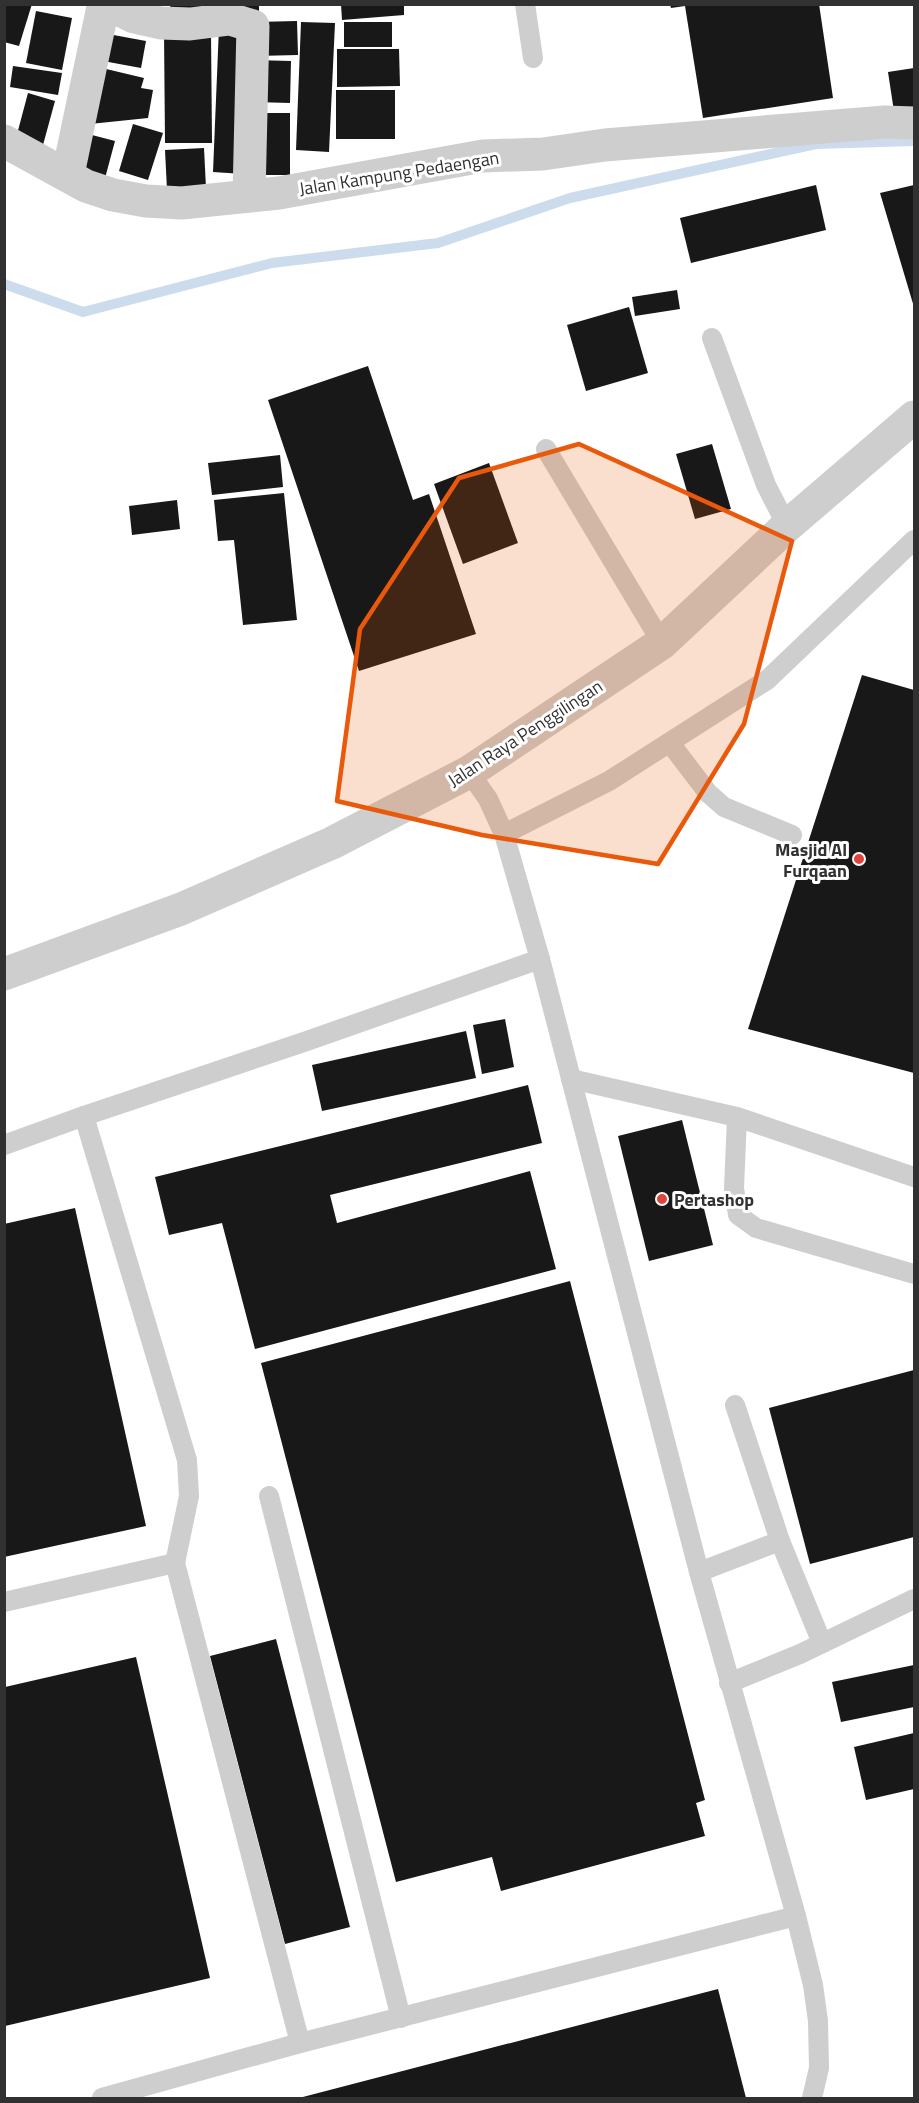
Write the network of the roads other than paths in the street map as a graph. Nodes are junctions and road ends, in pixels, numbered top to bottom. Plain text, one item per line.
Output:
1 (525, 4) edge
2 (533, 58) dead end
3 (915, 123) edge
4 (4, 141) edge
5 (68, 174) junction
6 (249, 196) junction
7 (712, 338) dead end
8 (915, 417) edge
9 (546, 449) dead end
10 (787, 526) junction
11 (915, 540) edge
12 (662, 643) junction
13 (670, 742) junction
14 (469, 772) junction
15 (504, 834) junction
16 (792, 836) dead end
17 (540, 959) junction
18 (4, 974) edge
19 (571, 1079) junction
20 (84, 1116) junction
21 (736, 1117) junction
22 (4, 1145) edge
23 (915, 1176) edge
24 (915, 1274) edge
25 (735, 1405) dead end
26 (268, 1496) dead end
27 (780, 1541) junction
28 (175, 1563) junction
29 (699, 1572) junction
30 (915, 1599) edge
31 (4, 1602) edge
32 (822, 1643) junction
33 (729, 1683) junction
34 (796, 1916) junction
35 (401, 2018) junction
36 (300, 2043) junction
37 (102, 2098) edge
38 (812, 2098) edge

1 - 2 lane
3 - 6 street, Jalan Kampung Pedaengan
4 - 5 street, Jalan Kampung Pedaengan
5 - 6 street, Jalan Kampung Pedaengan
5 - 6 street
7 - 10 lane
8 - 10 street, Jalan Raya Penggilingan
9 - 12 lane
10 - 12 street, Jalan Raya Penggilingan
11 - 13 lane
12 - 14 street, Jalan Raya Penggilingan
13 - 15 lane
13 - 16 lane
14 - 15 lane
14 - 18 street, Jalan Raya Penggilingan
15 - 17 lane
17 - 19 lane
17 - 20 lane
19 - 21 lane
19 - 29 lane
20 - 22 lane
20 - 28 lane
21 - 23 lane
21 - 24 lane
25 - 27 lane
26 - 35 lane
27 - 29 lane
27 - 32 lane
28 - 31 lane
28 - 36 lane
29 - 33 lane
30 - 32 lane
32 - 33 lane
33 - 34 lane
34 - 35 lane
34 - 38 lane
35 - 36 lane
36 - 37 lane

